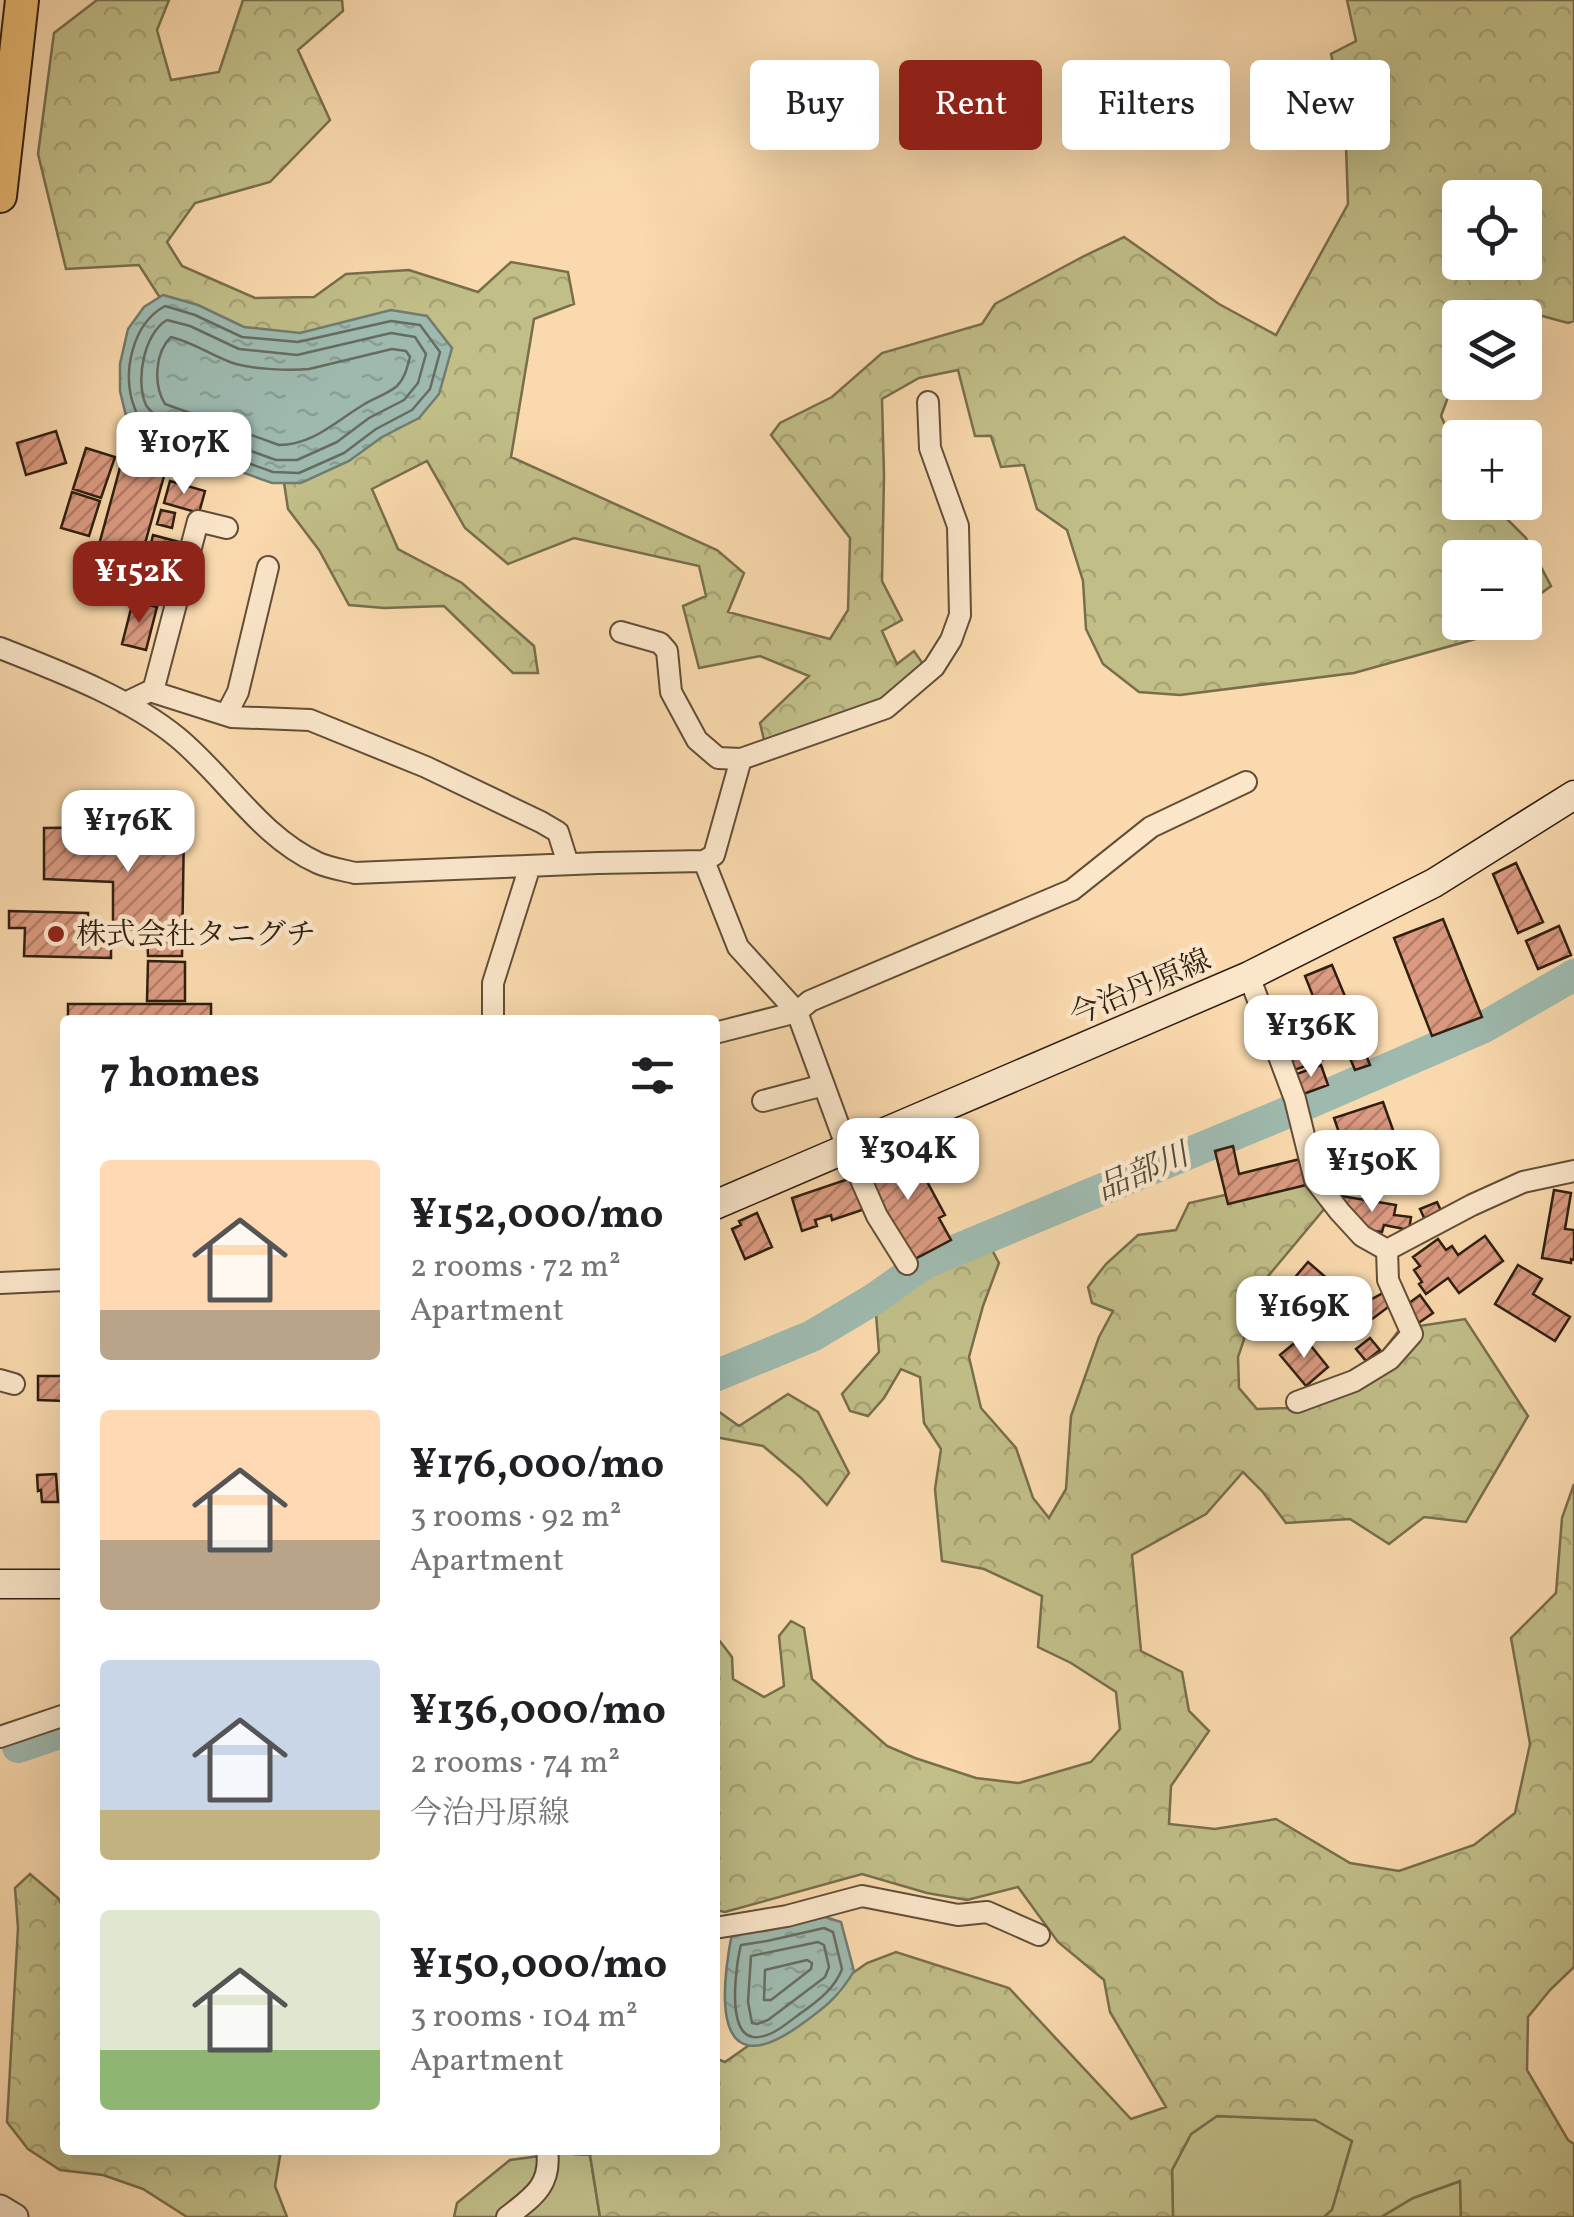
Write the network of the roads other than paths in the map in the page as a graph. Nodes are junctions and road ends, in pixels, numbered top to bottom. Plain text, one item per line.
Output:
1 (22, 0) edge
2 (0, 196) edge
3 (928, 402) dead end
4 (227, 528) dead end
5 (268, 567) dead end
6 (621, 632) dead end
7 (0, 648) edge
8 (153, 692) junction
9 (125, 703) junction
10 (226, 715) junction
11 (741, 759) junction
12 (1246, 782) dead end
13 (1574, 795) edge
14 (704, 861) junction
15 (568, 864) junction
16 (530, 866) junction
17 (1249, 976) junction
18 (796, 1012) junction
19 (494, 1015) edge
20 (720, 1033) edge
21 (824, 1085) junction
22 (764, 1101) dead end
23 (847, 1148) junction
24 (1574, 1170) edge
25 (720, 1203) edge
26 (1387, 1250) junction
27 (906, 1264) dead end
28 (60, 1280) edge
29 (0, 1283) edge
30 (1298, 1402) dead end
31 (0, 1584) edge
32 (60, 1584) edge
33 (60, 1717) edge
34 (0, 1737) edge
35 (720, 1927) edge
36 (1039, 1936) dead end
37 (547, 2155) edge
38 (0, 2208) edge
39 (14, 2217) edge
40 (508, 2217) edge

1 - 2 highway
3 - 11 street
4 - 8 street
5 - 10 street
6 - 11 street
7 - 9 street
8 - 9 street
8 - 10 street
9 - 16 street
10 - 15 street
11 - 14 street
12 - 18 street
13 - 17 main road, 今治丹原線
14 - 15 street
14 - 18 street
15 - 16 street
16 - 19 street
17 - 23 main road, 今治丹原線
17 - 26 street
18 - 20 street
18 - 21 street
21 - 22 street
21 - 23 street
23 - 25 main road, 今治丹原線
23 - 27 street
24 - 26 street
26 - 30 street
28 - 29 street
31 - 32 main road
33 - 34 street
35 - 36 street
37 - 40 street
38 - 39 street

